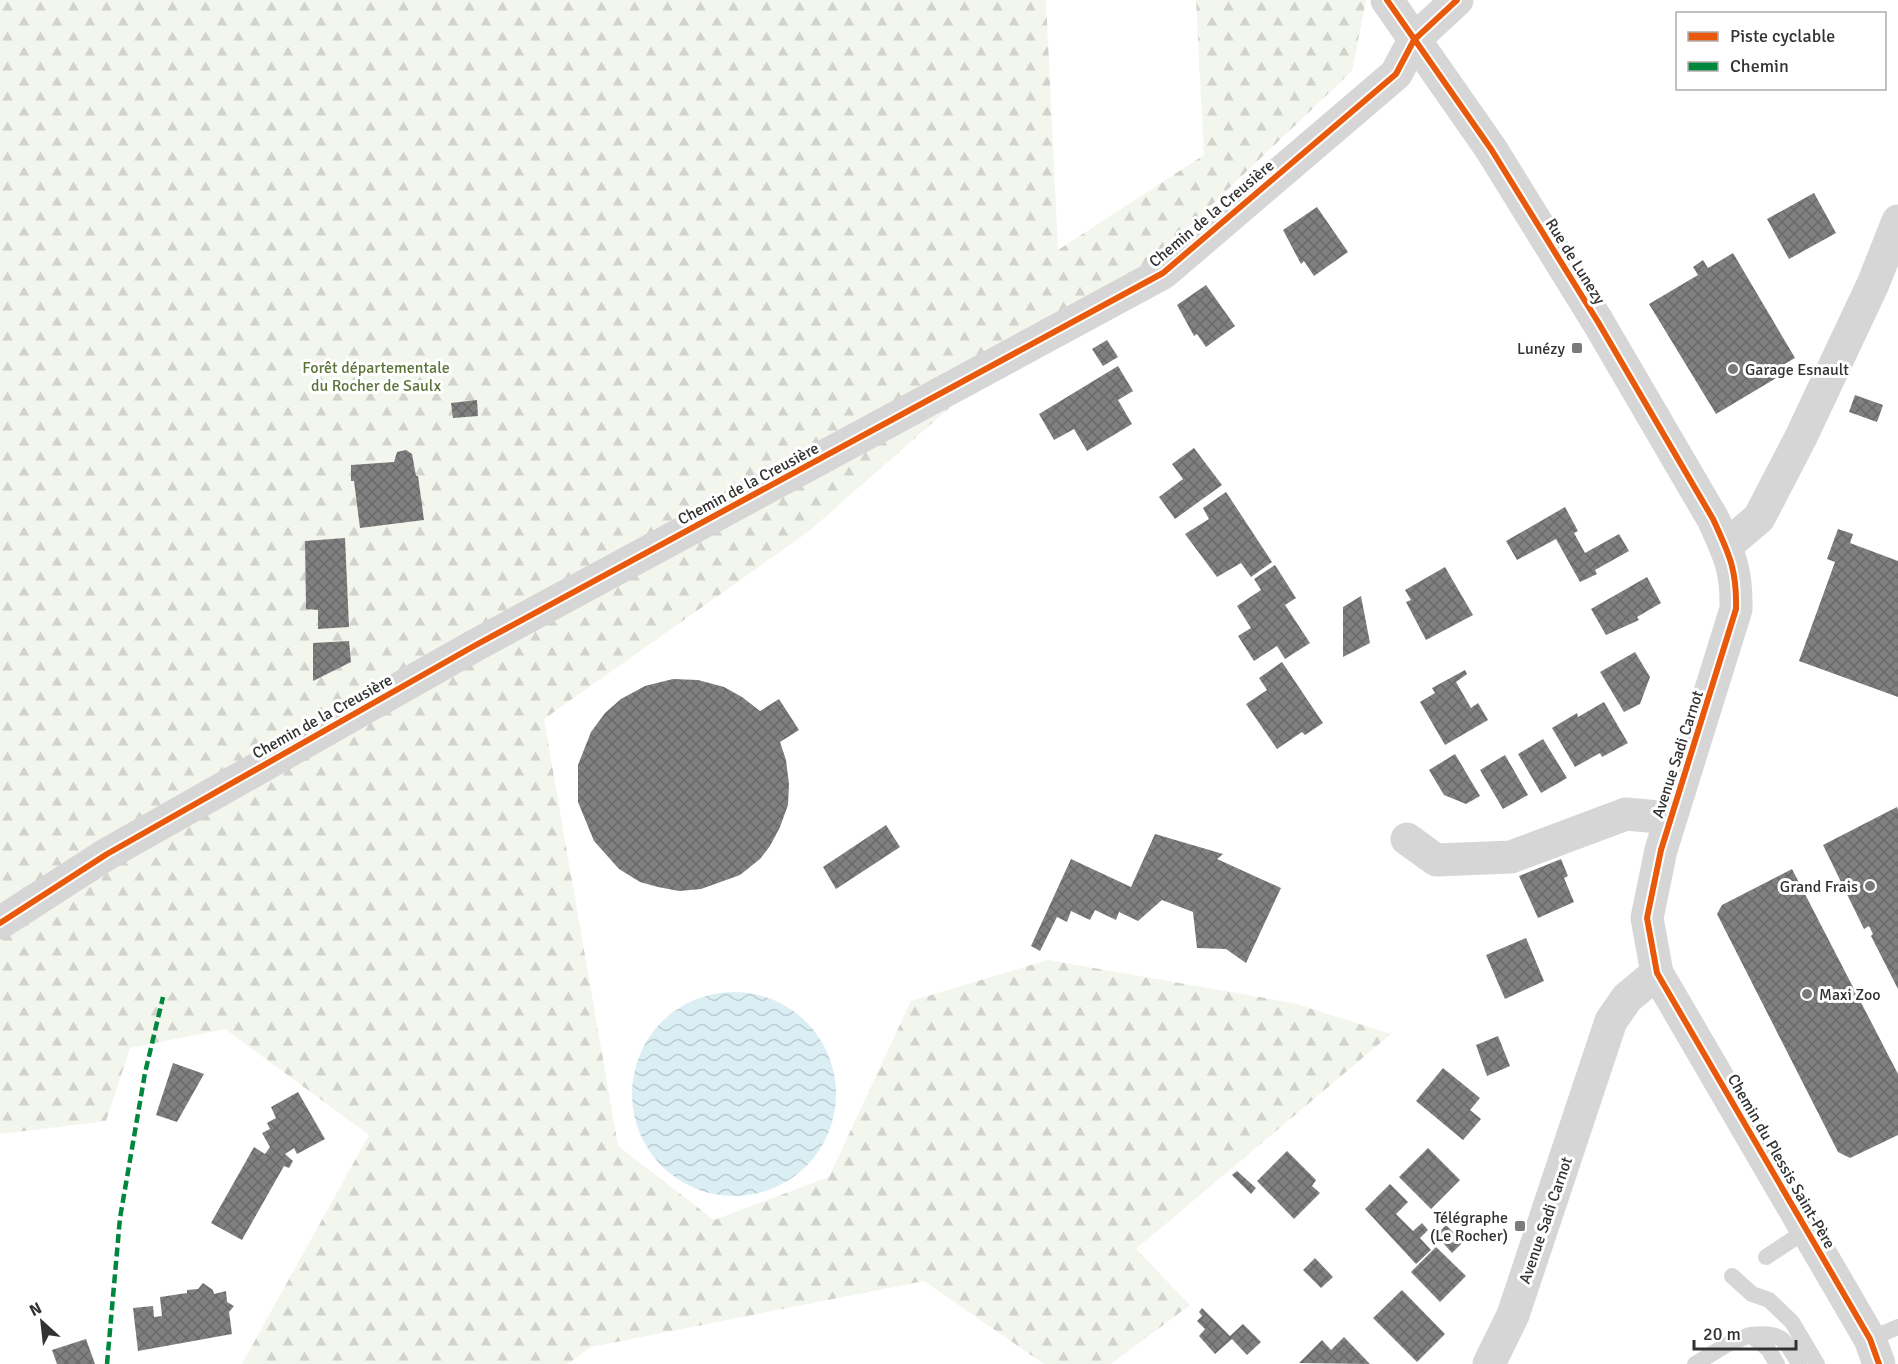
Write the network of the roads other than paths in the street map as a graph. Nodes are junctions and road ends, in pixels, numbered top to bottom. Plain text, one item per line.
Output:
1 (1387, 0) edge
2 (1457, 0) edge
3 (1414, 40) junction
4 (1898, 221) edge
5 (1886, 288) edge
6 (1726, 546) junction
7 (1670, 818) junction
8 (1407, 839) dead end
9 (0, 923) edge
10 (1657, 973) junction
11 (1807, 1230) junction
12 (1766, 1257) dead end
13 (1732, 1276) dead end
14 (1750, 1335) junction
15 (1882, 1343) edge
16 (1489, 1364) edge
17 (1695, 1364) edge
18 (1777, 1364) edge
19 (1799, 1364) edge
20 (1817, 1364) edge

1 - 3 street, Rue de Lunezy
2 - 3 street, Chemin de la Creusière
3 - 6 street, Rue de Lunezy
3 - 9 street, Chemin de la Creusière
4 - 5 street
5 - 6 street
6 - 7 street, Avenue Sadi Carnot
7 - 8 street
7 - 10 street, Avenue Sadi Carnot
10 - 11 street, Chemin du Plessis Saint-Père
10 - 16 street, Avenue Sadi Carnot
11 - 12 lane
11 - 15 street, Chemin du Plessis Saint-Père
13 - 20 lane
14 - 17 lane
14 - 18 lane
14 - 19 lane

